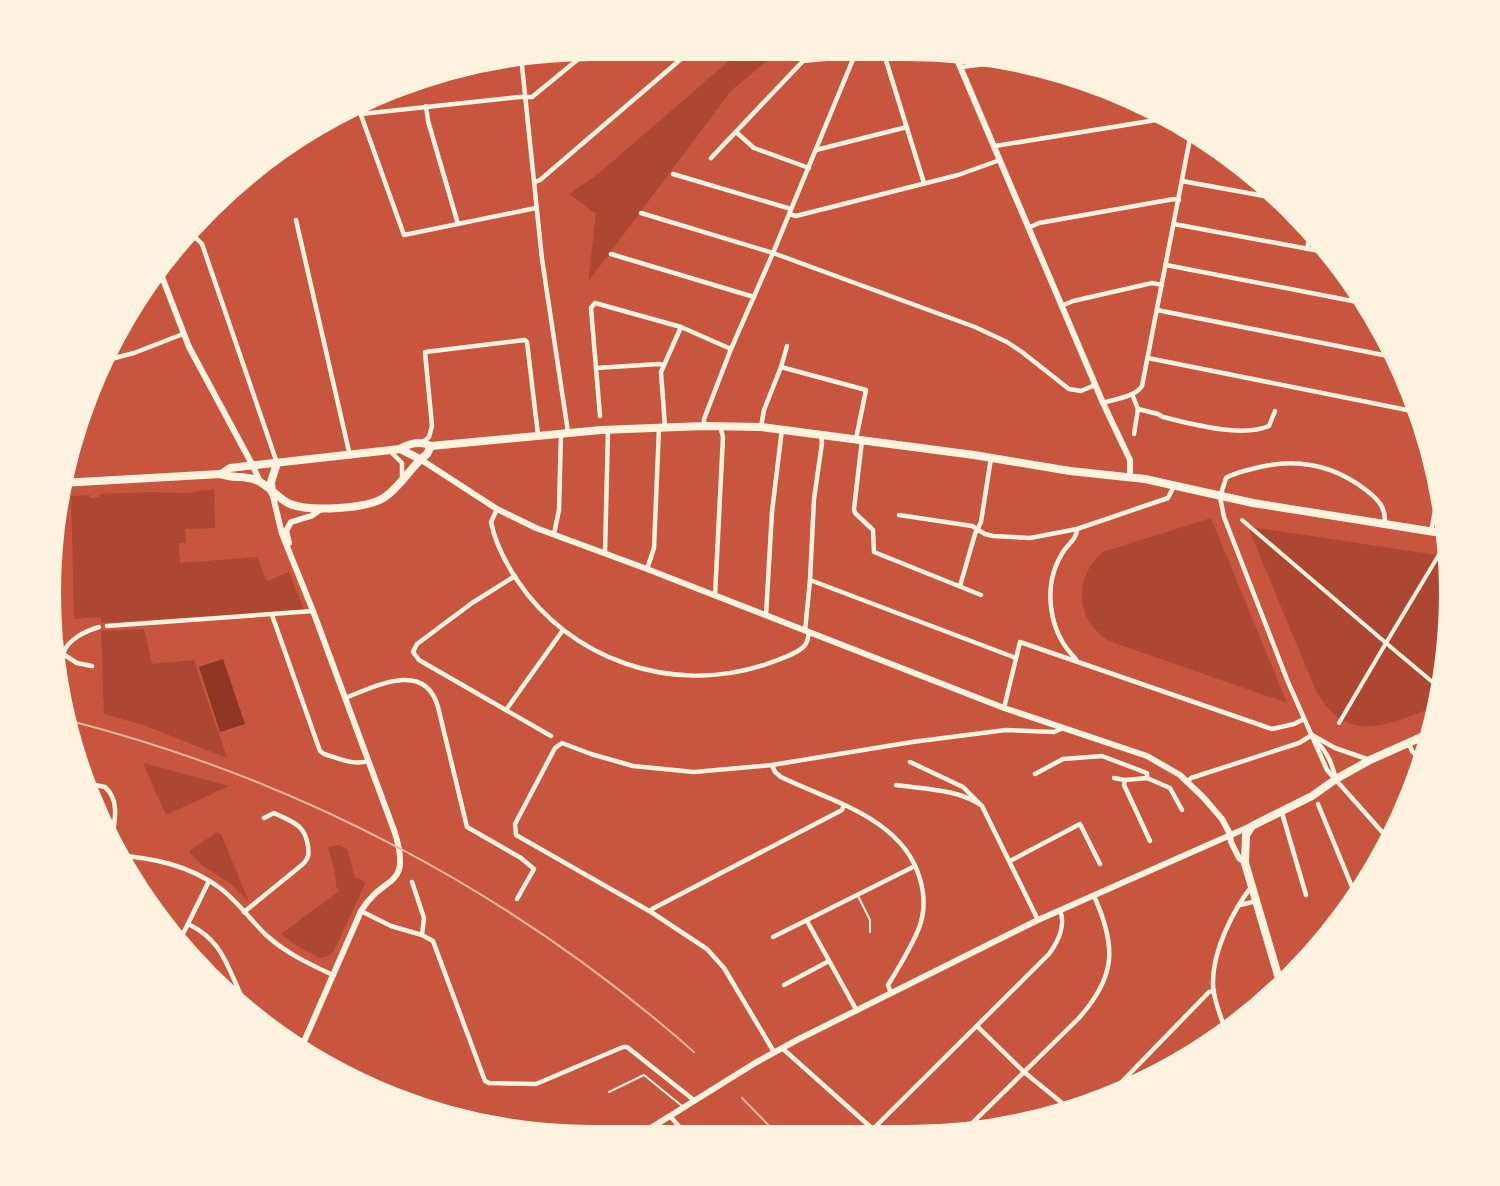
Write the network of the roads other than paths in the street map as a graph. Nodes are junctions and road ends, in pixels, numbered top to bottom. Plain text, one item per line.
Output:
1 (580, 57) edge
2 (683, 57) edge
3 (854, 57) joint
4 (885, 57) edge
5 (958, 60) edge
6 (521, 62) edge
7 (988, 64) edge
8 (961, 67) junction
9 (525, 96) junction
10 (426, 106) junction
11 (360, 110) edge
12 (361, 114) junction
13 (1158, 120) edge
14 (907, 127) junction
15 (736, 132) junction
16 (1190, 138) edge
17 (995, 146) junction
18 (816, 150) junction
19 (711, 158) dead end
20 (1000, 160) junction
21 (808, 168) junction
22 (673, 174) dead end
23 (1182, 181) junction
24 (534, 182) junction
25 (924, 183) junction
26 (1267, 196) edge
27 (1179, 200) junction
28 (536, 208) junction
29 (790, 212) junction
30 (641, 213) dead end
31 (296, 220) dead end
32 (458, 224) junction
33 (1174, 224) junction
34 (1028, 228) junction
35 (1309, 239) edge
36 (190, 240) edge
37 (1307, 249) junction
38 (1319, 251) edge
39 (773, 253) junction
40 (611, 254) dead end
41 (1166, 265) junction
42 (161, 276) edge
43 (1162, 285) junction
44 (754, 297) junction
45 (1357, 302) edge
46 (1061, 306) junction
47 (1157, 310) junction
48 (681, 327) junction
49 (183, 334) junction
50 (787, 346) dead end
51 (731, 349) junction
52 (1388, 356) edge
53 (1148, 358) junction
54 (111, 359) edge
55 (663, 365) junction
56 (781, 367) junction
57 (596, 368) junction
58 (1095, 385) junction
59 (1132, 394) junction
60 (1103, 403) junction
61 (1138, 410) junction
62 (1275, 411) dead end
63 (1411, 411) edge
64 (600, 416) dead end
65 (704, 426) junction
66 (720, 426) junction
67 (662, 427) junction
68 (761, 427) junction
69 (782, 429) junction
70 (608, 430) junction
71 (565, 433) junction
72 (821, 434) junction
73 (1134, 434) dead end
74 (537, 435) junction
75 (860, 442) junction
76 (427, 444) junction
77 (400, 449) junction
78 (389, 450) junction
79 (350, 456) junction
80 (991, 458) junction
81 (420, 459) junction
82 (277, 463) junction
83 (253, 466) junction
84 (220, 474) junction
85 (1130, 477) junction
86 (402, 481) junction
87 (260, 482) junction
88 (68, 483) edge
89 (1174, 486) junction
90 (272, 492) junction
91 (1221, 497) junction
92 (1436, 507) edge
93 (321, 508) junction
94 (497, 509) junction
95 (898, 515) dead end
96 (1242, 520) dead end
97 (1385, 524) junction
98 (978, 529) junction
99 (1077, 529) junction
100 (1431, 532) junction
101 (1439, 532) edge
102 (554, 534) junction
103 (605, 553) junction
104 (1440, 553) dead end
105 (291, 557) junction
106 (647, 568) junction
107 (515, 576) junction
108 (810, 580) junction
109 (960, 586) junction
110 (981, 595) dead end
111 (715, 596) junction
112 (313, 611) junction
113 (272, 615) junction
114 (766, 615) junction
115 (107, 626) dead end
116 (99, 627) dead end
117 (563, 630) junction
118 (807, 632) junction
119 (1386, 643) junction
120 (63, 654) joint
121 (1016, 658) junction
122 (1079, 662) junction
123 (92, 666) dead end
124 (1435, 684) edge
125 (345, 698) junction
126 (1004, 708) junction
127 (506, 710) junction
128 (1304, 719) junction
129 (1339, 723) dead end
130 (1063, 728) junction
131 (551, 736) dead end
132 (1424, 736) edge
133 (1314, 738) junction
134 (1408, 744) junction
135 (1418, 756) edge
136 (1155, 760) junction
137 (1370, 760) junction
138 (368, 761) junction
139 (910, 762) dead end
140 (772, 765) junction
141 (1035, 774) dead end
142 (1147, 775) junction
143 (1114, 778) dead end
144 (1335, 779) junction
145 (1125, 780) junction
146 (1188, 781) junction
147 (93, 785) edge
148 (896, 785) dead end
149 (1317, 804) dead end
150 (844, 806) junction
151 (982, 806) junction
152 (1182, 810) dead end
153 (1282, 813) junction
154 (264, 818) dead end
155 (1252, 826) junction
156 (113, 831) edge
157 (1230, 834) junction
158 (1385, 836) edge
159 (1150, 841) dead end
160 (126, 856) edge
161 (1010, 861) junction
162 (1091, 862) dead end
163 (1245, 863) junction
164 (915, 866) junction
165 (209, 881) junction
166 (412, 882) dead end
167 (1252, 886) junction
168 (1353, 890) edge
169 (857, 895) junction
170 (1306, 895) dead end
171 (1094, 896) junction
172 (517, 899) dead end
173 (1256, 901) junction
174 (1240, 905) junction
175 (1060, 910) junction
176 (361, 911) junction
177 (244, 912) junction
178 (651, 912) junction
179 (1038, 920) junction
180 (807, 921) junction
181 (188, 924) junction
182 (870, 932) dead end
183 (422, 935) junction
184 (182, 936) edge
185 (773, 938) dead end
186 (829, 961) junction
187 (333, 975) junction
188 (1279, 979) edge
189 (784, 985) dead end
190 (1214, 990) junction
191 (240, 993) dead end
192 (891, 993) junction
193 (856, 1011) junction
194 (1224, 1025) edge
195 (978, 1027) junction
196 (303, 1044) edge
197 (782, 1048) junction
198 (774, 1052) junction
199 (1024, 1072) junction
200 (1119, 1085) edge
201 (609, 1092) dead end
202 (695, 1101) junction
203 (1065, 1105) edge
204 (684, 1108) junction
205 (670, 1116) junction
206 (970, 1125) edge
207 (649, 1129) edge
208 (681, 1129) edge
209 (873, 1129) joint

1 - 9 street
2 - 24 street
3 - 15 street
3 - 18 street
4 - 14 street
5 - 8 street
6 - 9 street
7 - 8 street
8 - 17 street
9 - 10 street
9 - 24 street
10 - 12 street
10 - 32 street
11 - 12 street
12 - 32 street
13 - 17 street
14 - 18 street
14 - 25 street
15 - 19 street
15 - 21 street
16 - 23 street
17 - 20 street
18 - 21 street
20 - 25 street
20 - 34 street
21 - 29 street
22 - 29 street
23 - 26 street
23 - 27 street
24 - 28 street
25 - 29 street
27 - 33 street
27 - 34 street
28 - 32 street
28 - 71 street
29 - 39 street
30 - 39 street
31 - 79 street
33 - 37 street
33 - 41 street
34 - 46 street
35 - 37 street
36 - 82 street
37 - 38 street
39 - 44 street
39 - 58 street
40 - 44 street
41 - 43 street
41 - 45 street
42 - 49 street
43 - 46 street
43 - 47 street
44 - 51 street
46 - 58 street
47 - 52 street
47 - 53 street
48 - 51 street
48 - 55 street
48 - 57 street
49 - 54 street
49 - 83 street
50 - 56 street
51 - 65 street
53 - 59 street
53 - 63 street
55 - 57 street
55 - 67 street
56 - 68 street
56 - 75 street
57 - 64 street
58 - 60 street
59 - 60 street
59 - 61 street
60 - 85 street
61 - 62 street
61 - 73 street
65 - 66 main road
65 - 67 main road
66 - 68 main road
66 - 111 street
67 - 70 main road
67 - 106 street
68 - 69 main road
69 - 72 main road
69 - 114 street
70 - 71 main road
70 - 103 street
71 - 74 main road
71 - 102 street
72 - 75 main road
72 - 108 street
74 - 76 main road
74 - 76 street
75 - 80 main road
75 - 109 street
76 - 77 main road
76 - 81 main road
77 - 78 main road
77 - 81 main road
78 - 79 main road
78 - 86 street
79 - 82 main road
80 - 85 main road
80 - 98 street
81 - 86 main road
81 - 94 street
82 - 83 main road
82 - 90 main road
83 - 84 main road
83 - 87 street
84 - 87 main road
84 - 88 main road
85 - 89 main road
86 - 93 main road
87 - 90 main road
89 - 91 main road
89 - 99 street
90 - 93 main road
90 - 105 street
91 - 97 main road
91 - 97 street
91 - 128 street
92 - 100 street
93 - 105 street
94 - 102 street
94 - 107 street
95 - 98 street
96 - 119 street
97 - 100 main road
98 - 99 street
98 - 109 street
99 - 122 street
100 - 101 main road
102 - 103 street
103 - 106 street
104 - 119 street
105 - 112 street
106 - 111 street
107 - 117 street
107 - 127 street
108 - 118 street
108 - 121 street
109 - 110 street
111 - 114 street
112 - 113 street
112 - 125 street
113 - 115 street
113 - 138 street
114 - 118 street
116 - 120 street
117 - 118 street
117 - 127 street
118 - 126 street
119 - 124 street
119 - 129 street
120 - 123 street
121 - 122 street
121 - 126 street
122 - 128 street
125 - 138 street
125 - 172 street
126 - 130 street
127 - 131 street
128 - 133 street
130 - 136 street
130 - 140 street
132 - 134 main road
133 - 137 street
133 - 144 street
133 - 146 street
134 - 135 street
134 - 137 main road
136 - 142 street
136 - 146 street
137 - 144 main road
138 - 176 street
139 - 151 street
140 - 150 street
140 - 178 street
141 - 142 street
142 - 145 street
142 - 152 street
143 - 145 street
144 - 153 main road
144 - 158 street
145 - 159 street
146 - 157 street
147 - 156 street
148 - 151 street
149 - 168 street
150 - 164 street
150 - 178 street
151 - 161 street
153 - 155 main road
153 - 170 street
154 - 177 street
155 - 157 street
155 - 163 main road
157 - 163 street
157 - 171 street
160 - 165 street
161 - 162 street
161 - 179 street
163 - 167 main road
164 - 169 street
164 - 192 street
165 - 177 street
165 - 181 street
166 - 183 street
167 - 173 main road
167 - 174 street
169 - 180 street
169 - 182 lane
171 - 175 street
171 - 199 street
173 - 174 street
173 - 188 main road
174 - 190 street
175 - 179 street
175 - 195 street
176 - 183 street
176 - 187 street
177 - 187 street
178 - 198 street
179 - 192 street
180 - 185 street
180 - 186 street
181 - 184 street
181 - 191 street
183 - 202 street
186 - 189 street
186 - 193 street
187 - 196 street
190 - 194 street
190 - 200 street
192 - 193 street
193 - 197 street
195 - 199 street
195 - 209 street
197 - 198 street
197 - 209 street
198 - 202 street
199 - 203 street
199 - 206 street
201 - 204 lane
202 - 204 street
204 - 205 street
205 - 207 street
205 - 208 street

